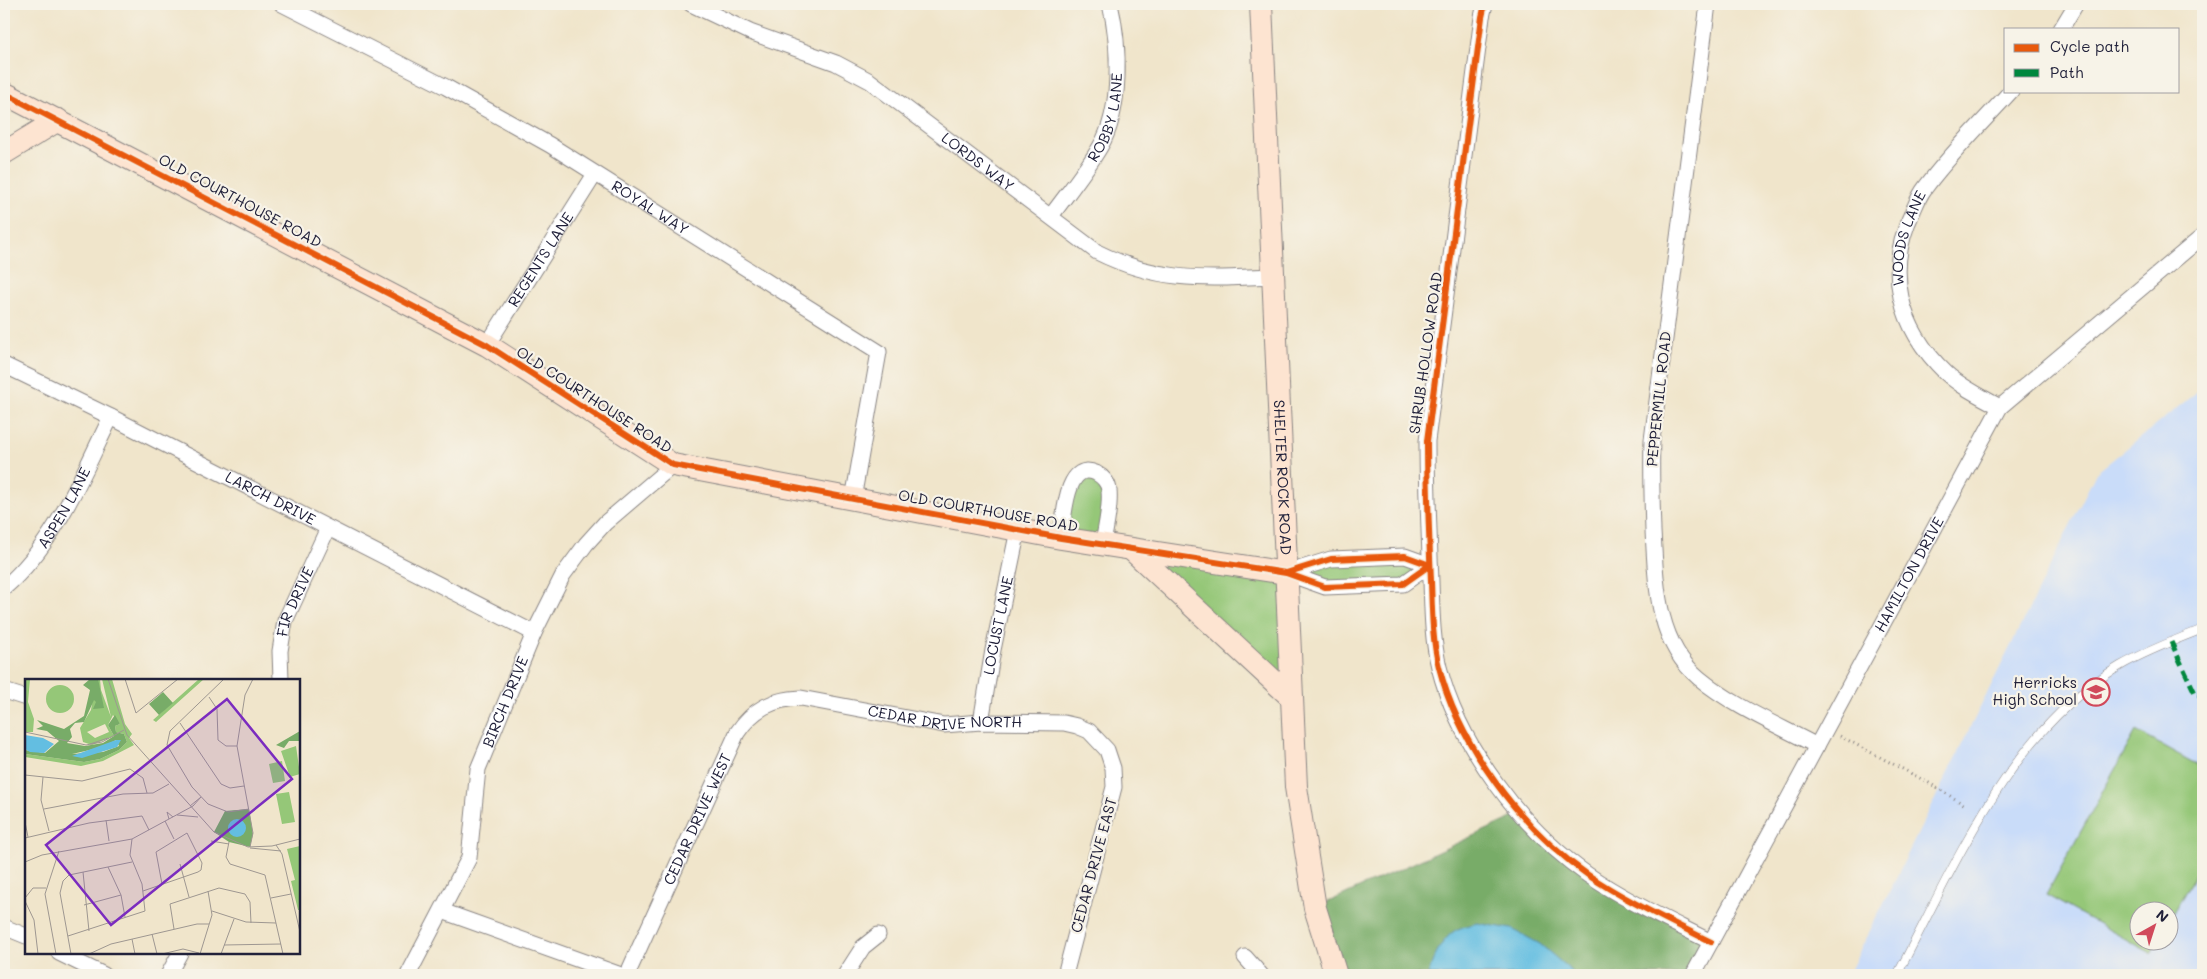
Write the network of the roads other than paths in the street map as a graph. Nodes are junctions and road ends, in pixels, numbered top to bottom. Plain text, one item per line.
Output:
1 (282, 4) edge
2 (691, 4) edge
3 (1110, 4) edge
4 (1261, 4) edge
5 (1485, 4) edge
6 (1708, 4) edge
7 (2076, 4) edge
8 (2063, 28) edge
9 (2009, 92) edge
10 (4, 93) edge
11 (58, 120) junction
12 (4, 153) edge
13 (595, 174) junction
14 (1051, 216) junction
15 (2203, 236) edge
16 (1273, 276) junction
17 (487, 345) junction
18 (4, 365) edge
19 (2000, 407) junction
20 (111, 417) junction
21 (673, 466) junction
22 (853, 500) junction
23 (328, 528) junction
24 (1018, 530) junction
25 (1061, 538) junction
26 (1103, 545) junction
27 (1131, 549) junction
28 (1430, 565) junction
29 (1286, 573) junction
30 (4, 588) edge
31 (2203, 629) edge
32 (534, 633) junction
33 (281, 679) edge
34 (4, 691) edge
35 (25, 698) edge
36 (801, 698) joint
37 (1292, 698) junction
38 (981, 722) junction
39 (1089, 732) joint
40 (1817, 746) junction
41 (442, 911) junction
42 (4, 927) edge
43 (878, 935) dead end
44 (25, 936) edge
45 (1711, 942) junction
46 (61, 954) edge
47 (179, 954) edge
48 (1245, 957) dead end
49 (104, 975) edge
50 (168, 975) edge
51 (408, 975) edge
52 (621, 975) edge
53 (627, 975) edge
54 (845, 975) edge
55 (1065, 975) edge
56 (1261, 975) edge
57 (1336, 975) edge
58 (1693, 975) edge
59 (1897, 975) edge

1 - 13 street, ROYAL WAY
2 - 14 street, LORDS WAY
3 - 14 street, ROBBY LANE
4 - 16 street, SHELTER ROCK ROAD
5 - 28 street, SHRUB HOLLOW ROAD
6 - 40 street, PEPPERMILL ROAD
7 - 8 street
9 - 19 street, WOODS LANE
10 - 11 street, OLD COURTHOUSE ROAD
11 - 12 street
11 - 17 street, OLD COURTHOUSE ROAD
13 - 17 street, REGENTS LANE
13 - 22 street, ROYAL WAY
14 - 16 street, LORDS WAY
15 - 19 street, HAMILTON DRIVE
16 - 29 street, SHELTER ROCK ROAD
17 - 21 street, OLD COURTHOUSE ROAD
18 - 20 street, LARCH DRIVE
19 - 40 street, HAMILTON DRIVE
20 - 23 street, LARCH DRIVE
20 - 30 street, ASPEN LANE
21 - 22 street, OLD COURTHOUSE ROAD
21 - 32 street, BIRCH DRIVE
22 - 24 street, OLD COURTHOUSE ROAD
23 - 32 street, LARCH DRIVE
23 - 33 street, FIR DRIVE
24 - 25 street, OLD COURTHOUSE ROAD
24 - 38 street, LOCUST LANE
25 - 26 street, OLD COURTHOUSE ROAD
25 - 26 street
26 - 27 street, OLD COURTHOUSE ROAD
27 - 29 street, OLD COURTHOUSE ROAD
27 - 37 street
28 - 29 street
28 - 29 street
28 - 45 street, SHRUB HOLLOW ROAD
29 - 37 street, SHELTER ROCK ROAD
31 - 59 lane
32 - 41 street, BIRCH DRIVE
34 - 35 street
36 - 38 street, CEDAR DRIVE NORTH
36 - 53 street, CEDAR DRIVE WEST
37 - 57 street, SHELTER ROCK ROAD
38 - 39 street, CEDAR DRIVE NORTH
39 - 55 street, CEDAR DRIVE EAST
40 - 45 street, HAMILTON DRIVE
41 - 51 street, BIRCH DRIVE
41 - 52 street
42 - 44 street
43 - 54 street
45 - 58 street, HAMILTON DRIVE
46 - 49 street
47 - 50 street
48 - 56 street

